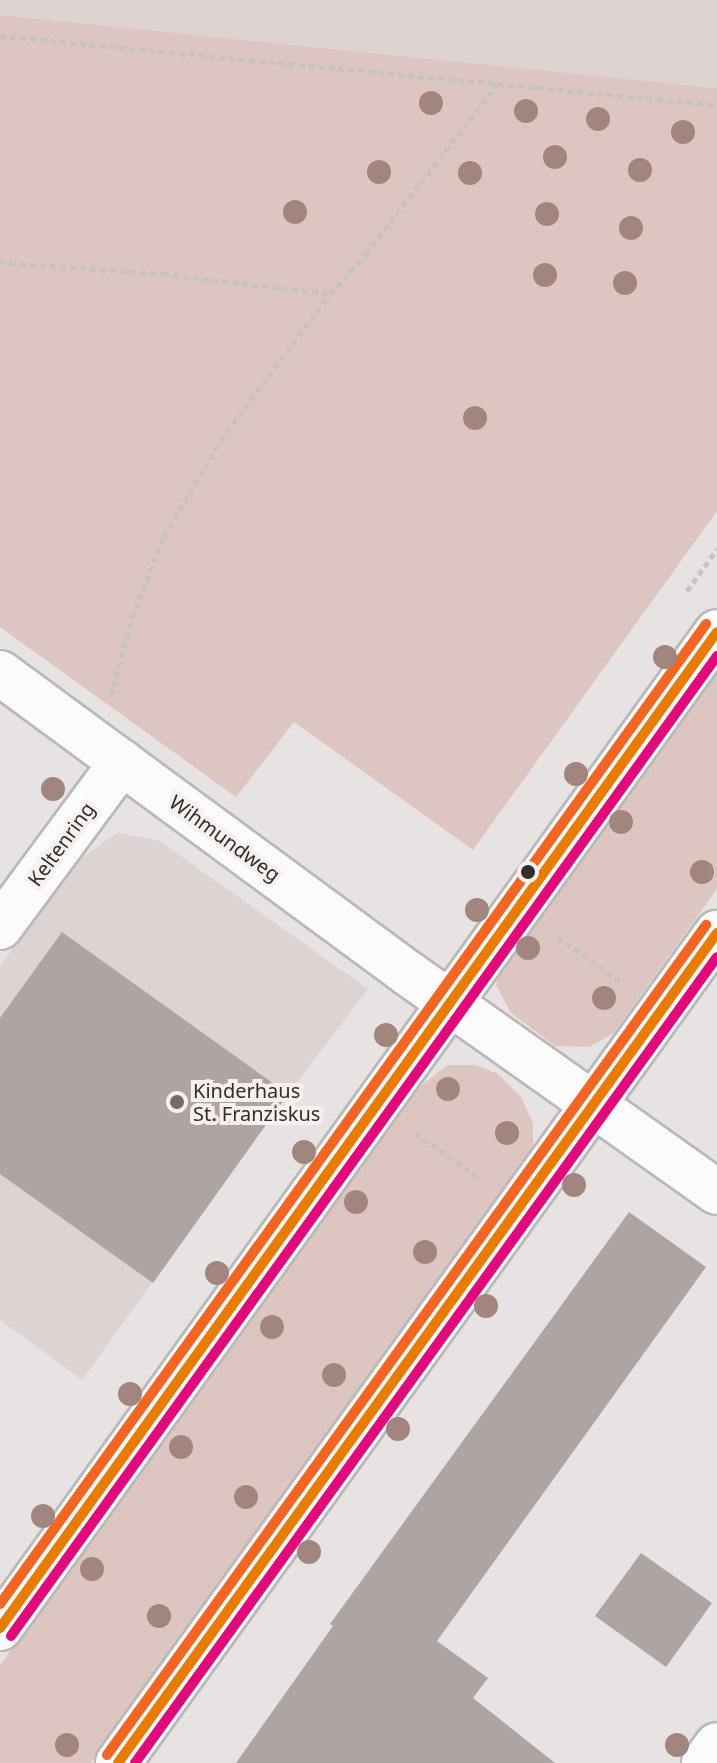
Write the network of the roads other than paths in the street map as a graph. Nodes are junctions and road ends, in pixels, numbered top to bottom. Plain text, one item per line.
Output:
1 (717, 632) edge
2 (0, 673) edge
3 (122, 762) junction
4 (0, 927) edge
5 (717, 933) edge
6 (451, 1004) junction
7 (593, 1101) junction
8 (717, 1192) edge
9 (0, 1628) edge
10 (717, 1745) edge
11 (118, 1763) edge
12 (704, 1763) edge

1 - 6 street
2 - 3 street, Wihmundweg
3 - 4 street, Keltenring
3 - 6 street, Wihmundweg
5 - 7 street
6 - 7 street, Wihmundweg
6 - 9 street
7 - 8 street, Wihmundweg
7 - 11 street
10 - 12 street

